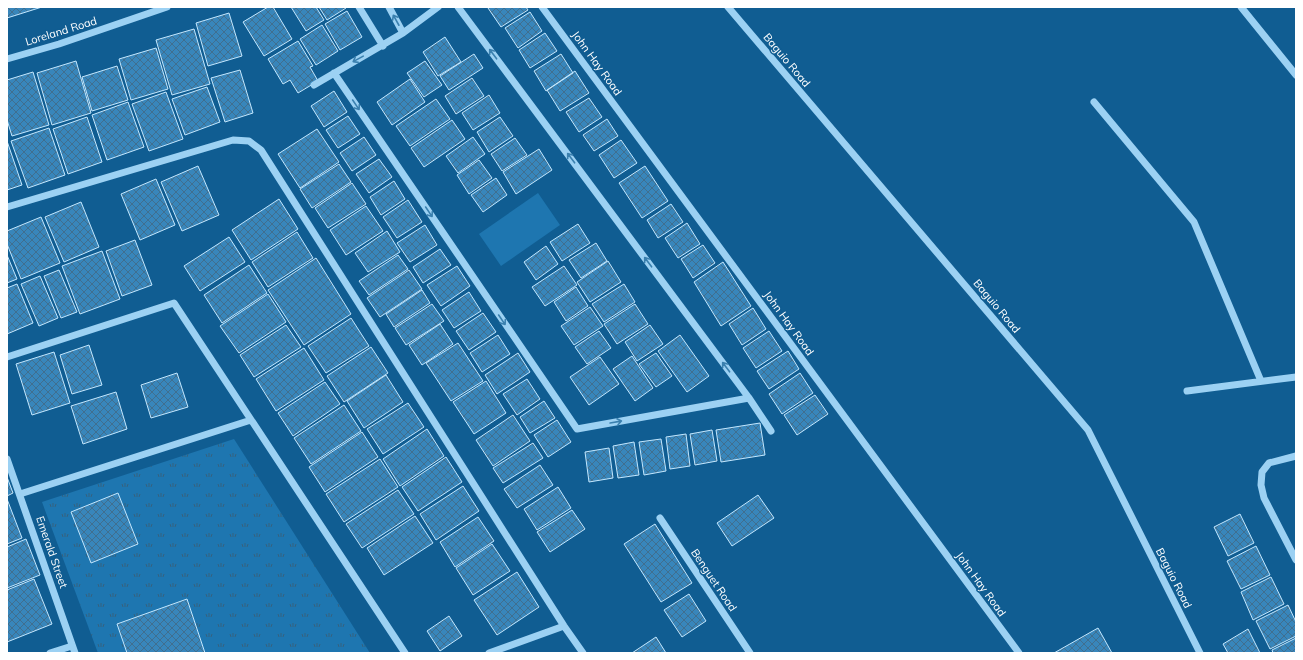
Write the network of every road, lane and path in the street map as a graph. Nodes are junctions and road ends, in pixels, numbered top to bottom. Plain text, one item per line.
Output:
1 (167, 7) edge
2 (359, 7) edge
3 (388, 7) edge
4 (438, 7) edge
5 (458, 7) edge
6 (542, 7) edge
7 (728, 7) edge
8 (1241, 7) edge
9 (403, 33) junction
10 (383, 46) junction
11 (7, 59) edge
12 (334, 73) junction
13 (1296, 75) edge
14 (314, 85) dead end
15 (1094, 102) dead end
16 (7, 207) edge
17 (7, 358) edge
18 (1296, 377) edge
19 (1262, 381) junction
20 (1187, 391) dead end
21 (749, 398) junction
22 (251, 420) junction
23 (771, 431) dead end
24 (1296, 456) edge
25 (7, 459) edge
26 (20, 494) junction
27 (660, 518) dead end
28 (1296, 560) edge
29 (564, 626) junction
30 (72, 646) junction
31 (50, 653) edge
32 (75, 653) edge
33 (404, 653) edge
34 (489, 653) edge
35 (583, 653) edge
36 (750, 653) edge
37 (1018, 653) edge
38 (1200, 653) edge

1 - 11 street, Loreland Road
2 - 10 street
9 -> 3 street
4 - 9 street
21 -> 5 street
6 - 37 street, John Hay Road
7 - 38 street, Baguio Road
8 - 13 street
9 - 10 street
10 -> 12 street
12 - 14 street
12 -> 21 street
15 - 19 street
16 - 29 street
17 - 22 street
18 - 19 street
19 - 20 street
21 - 23 street
22 - 26 street
22 - 33 street
24 - 28 street
25 - 26 street, Emerald Street
26 - 30 street, Emerald Street
27 - 36 street, Benguet Road
29 - 34 street
29 - 35 street
30 - 31 street
30 - 32 street, Emerald Street

